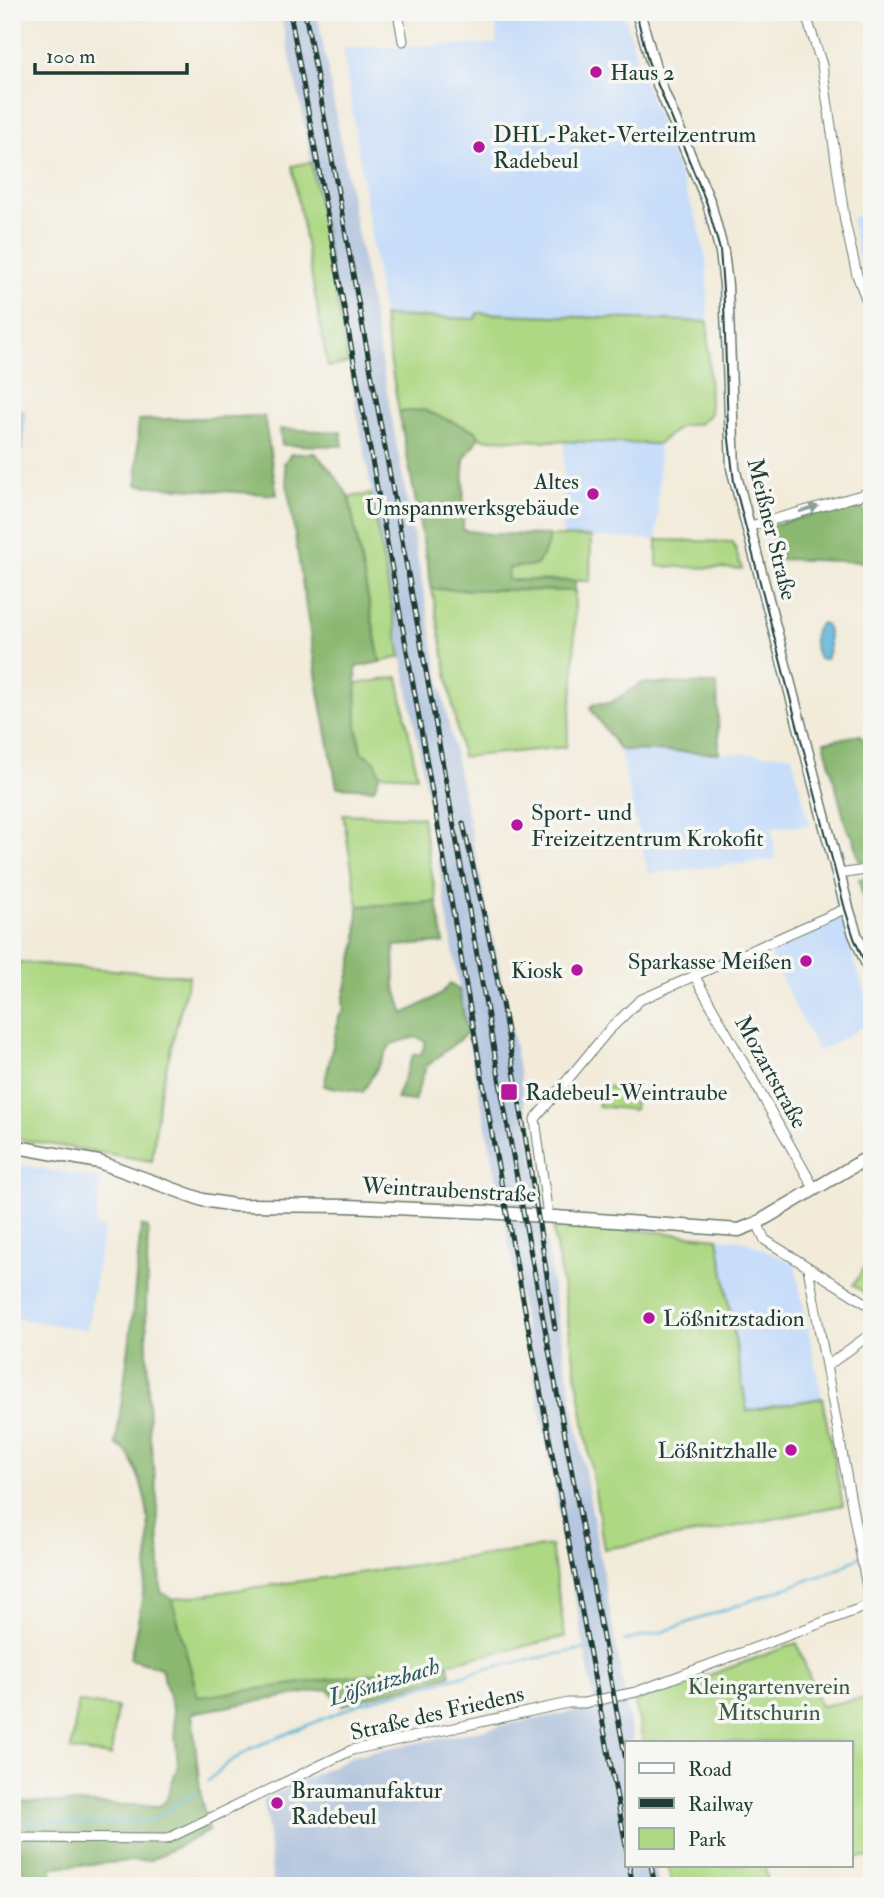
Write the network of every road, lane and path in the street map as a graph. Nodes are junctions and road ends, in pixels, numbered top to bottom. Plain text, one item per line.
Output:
1 (398, 12) edge
2 (638, 12) edge
3 (805, 12) edge
4 (403, 41) dead end
5 (872, 314) edge
6 (872, 492) edge
7 (747, 527) junction
8 (872, 869) edge
9 (839, 874) junction
10 (847, 908) junction
11 (872, 974) edge
12 (694, 975) junction
13 (12, 1146) edge
14 (872, 1155) edge
15 (814, 1188) junction
16 (548, 1216) junction
17 (757, 1223) junction
18 (808, 1268) junction
19 (872, 1307) edge
20 (872, 1333) edge
21 (827, 1366) junction
22 (871, 1608) edge
23 (12, 1838) edge

1 - 4 street
2 - 7 main road, Meißner Straße
3 - 5 street
7 -> 6 street
7 - 9 main road, Meißner Straße
8 - 9 street
9 - 10 main road, Meißner Straße
10 - 11 main road, Meißner Straße
10 - 12 street
12 - 15 street, Mozartstraße
12 - 16 street
13 - 16 main road, Weintraubenstraße
14 - 15 main road, Weintraubenstraße
15 - 17 main road, Weintraubenstraße
16 - 17 main road, Weintraubenstraße
17 - 18 street
18 - 19 street
18 - 21 street
20 - 21 street
21 - 22 street
22 - 23 street, Straße des Friedens

